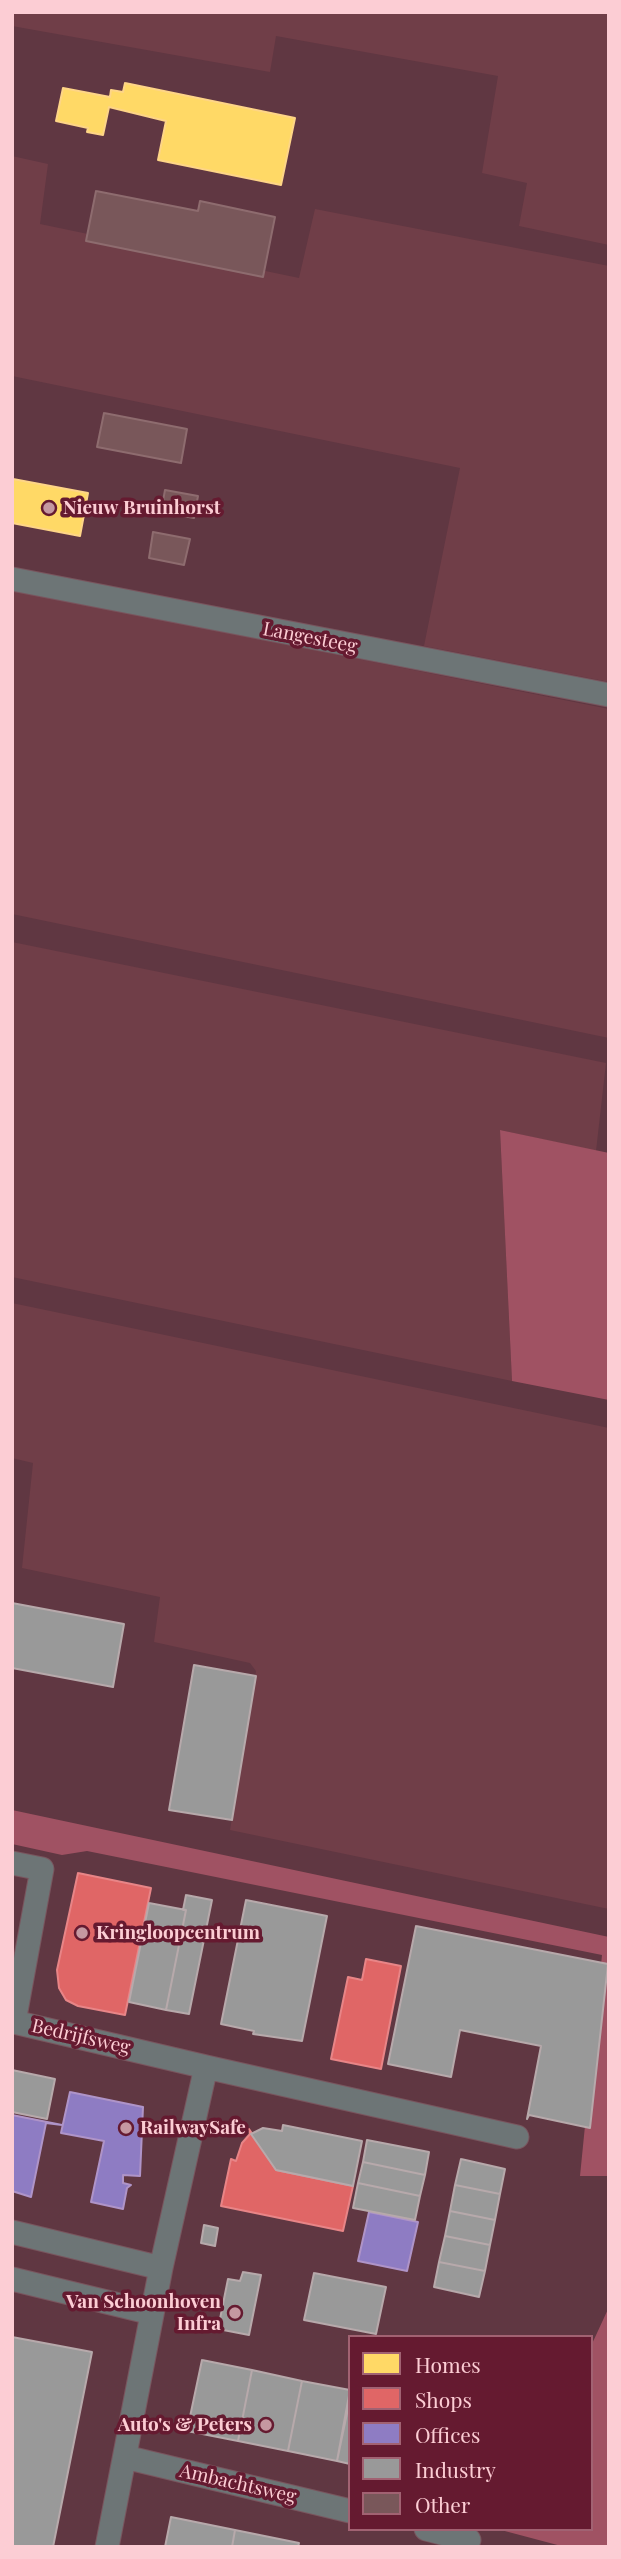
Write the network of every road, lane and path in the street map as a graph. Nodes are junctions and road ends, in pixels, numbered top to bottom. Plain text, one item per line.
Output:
1 (12, 579) edge
2 (609, 695) edge
3 (12, 1863) edge
4 (206, 2067) junction
5 (517, 2137) dead end
6 (12, 2232) edge
7 (161, 2268) junction
8 (12, 2279) edge
9 (152, 2313) junction
10 (125, 2457) junction
11 (348, 2511) edge
12 (434, 2531) edge
13 (469, 2540) dead end
14 (107, 2547) edge

1 - 2 street, Langesteeg
3 - 4 street, Bedrijfsweg
4 - 5 street, Bedrijfsweg
4 - 7 street
6 - 7 street
7 - 9 street
8 - 9 street
9 - 10 street
10 - 11 street, Ambachtsweg
10 - 14 street
12 - 13 street

